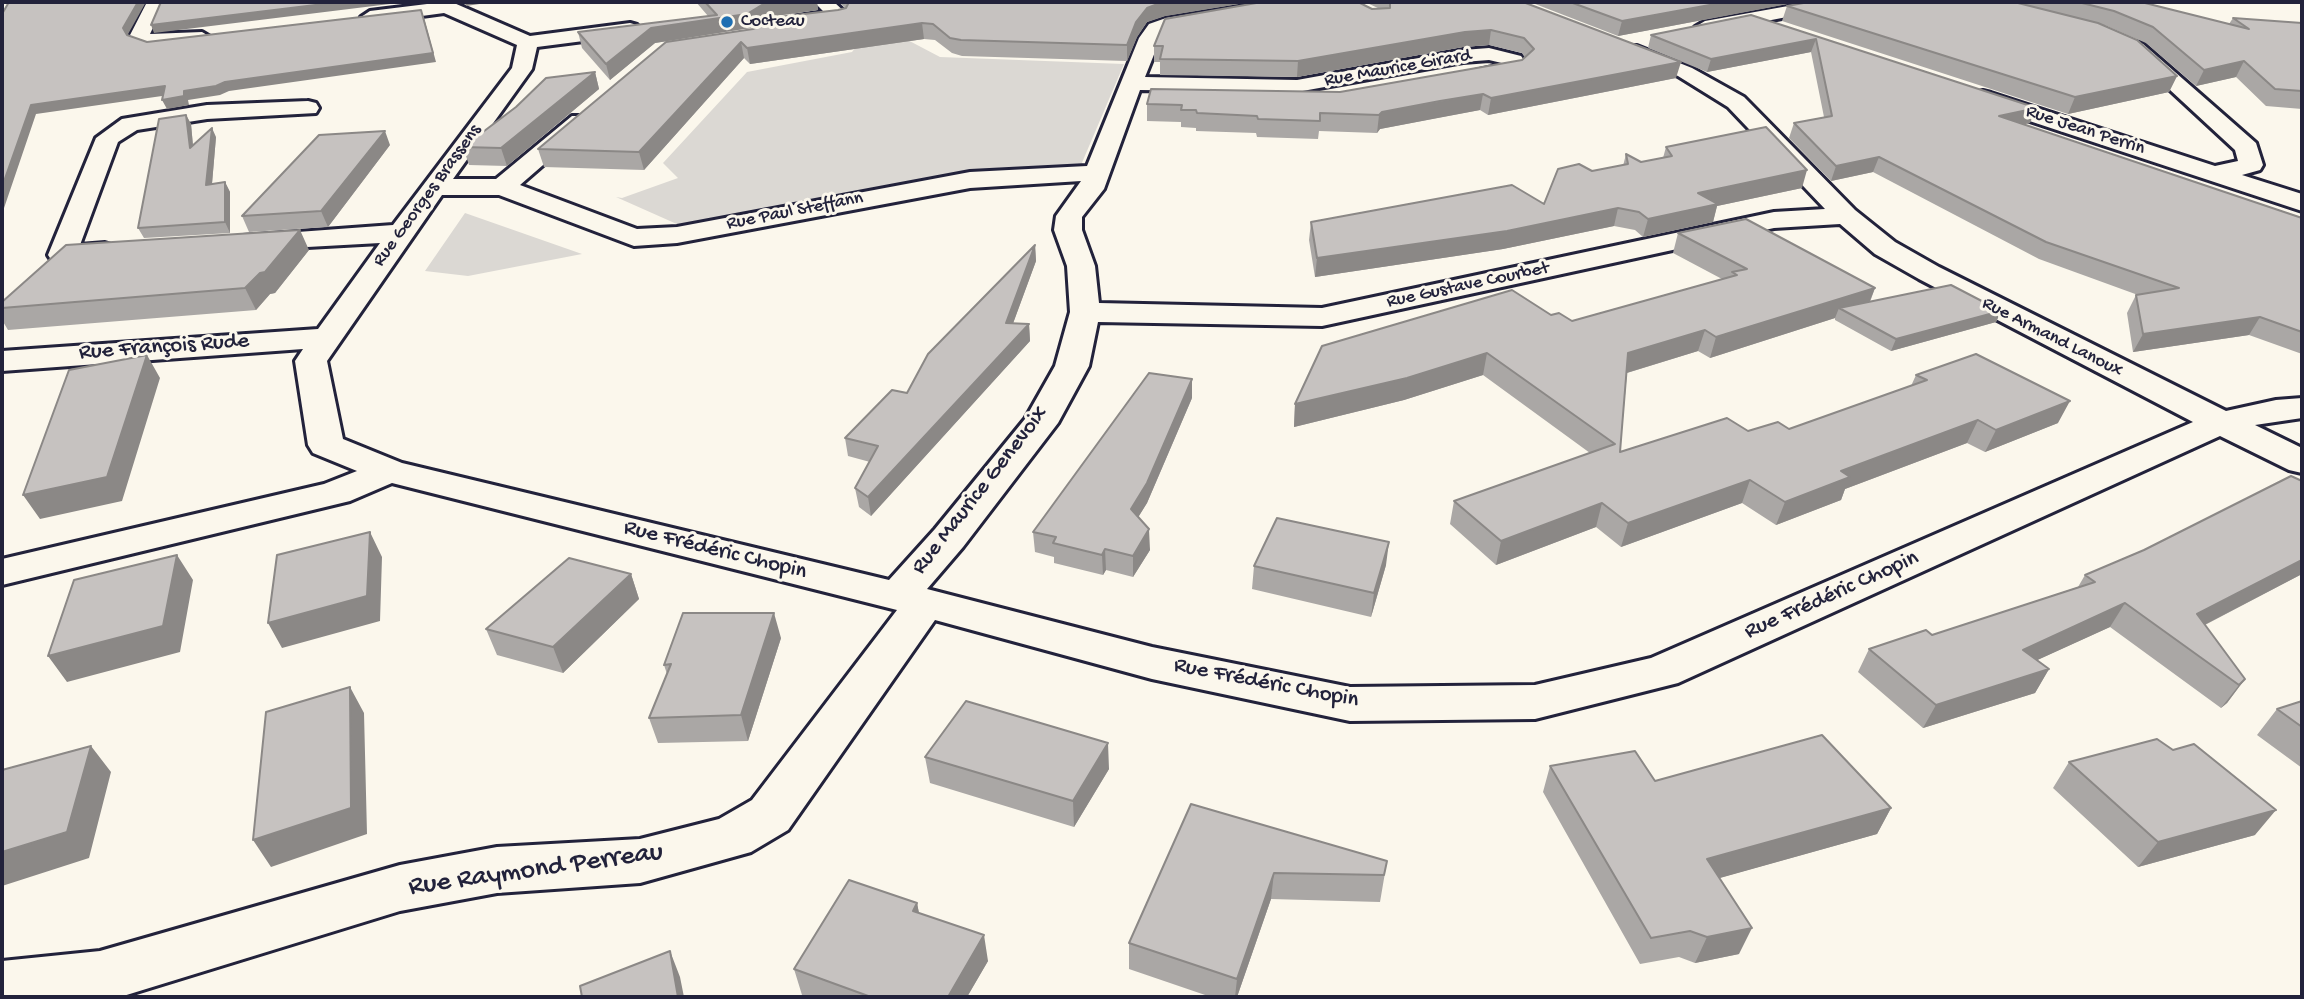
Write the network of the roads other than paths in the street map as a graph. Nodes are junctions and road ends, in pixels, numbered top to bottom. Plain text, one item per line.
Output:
1 (156, 2) edge
2 (829, 2) edge
3 (1297, 2) edge
4 (1838, 2) edge
5 (441, 4) edge
6 (781, 16) edge
7 (1749, 19) junction
8 (347, 20) edge
9 (649, 27) edge
10 (1683, 32) edge
11 (1787, 32) edge
12 (226, 35) edge
13 (1657, 37) edge
14 (2119, 40) edge
15 (528, 42) junction
16 (1448, 81) edge
17 (1129, 89) junction
18 (1393, 90) edge
19 (1969, 93) edge
20 (308, 108) dead end
21 (592, 110) edge
22 (2214, 173) junction
23 (1094, 181) junction
24 (435, 187) junction
25 (502, 187) junction
26 (2302, 203) edge
27 (1846, 216) junction
28 (401, 233) junction
29 (225, 244) edge
30 (130, 250) edge
31 (1085, 312) junction
32 (327, 338) junction
33 (2, 361) edge
34 (2302, 408) edge
35 (2219, 423) junction
36 (326, 445) joint
37 (2302, 462) edge
38 (389, 471) junction
39 (2, 572) edge
40 (911, 599) junction
41 (2, 988) edge

1 - 12 street
2 - 6 street
3 - 17 street, Rue Maurice Genevoix
4 - 7 street
5 - 8 street
5 - 15 street
7 - 10 street
7 - 11 street
9 - 15 street
13 - 27 street, Rue Armand Lanoux
14 - 22 street
15 - 24 street, Rue Georges Brassens
16 - 17 street, Rue Maurice Girard
17 - 18 street, Rue Maurice Girard
17 - 23 street, Rue Maurice Genevoix
19 - 22 street, Rue Jean Perrin
20 - 30 street
21 - 25 street
22 - 26 street, Rue Jean Perrin
23 - 25 street, Rue Paul Steffann
23 - 31 street, Rue Maurice Genevoix
24 - 25 street, Rue Paul Steffann
24 - 28 street, Rue Georges Brassens
27 - 31 street, Rue Gustave Courbet
27 - 35 street, Rue Armand Lanoux
28 - 29 street
28 - 32 street, Rue Georges Brassens
31 - 40 street, Rue Maurice Genevoix
32 - 33 street, Rue François Rude
32 - 36 street, Rue Georges Brassens
34 - 35 street, Rue Frédéric Chopin
35 - 37 street, Rue Armand Lanoux
35 - 40 street, Rue Frédéric Chopin
36 - 38 street, Rue Frédéric Chopin
38 - 39 street
38 - 40 street, Rue Frédéric Chopin
40 - 41 street, Rue Raymond Perreau

